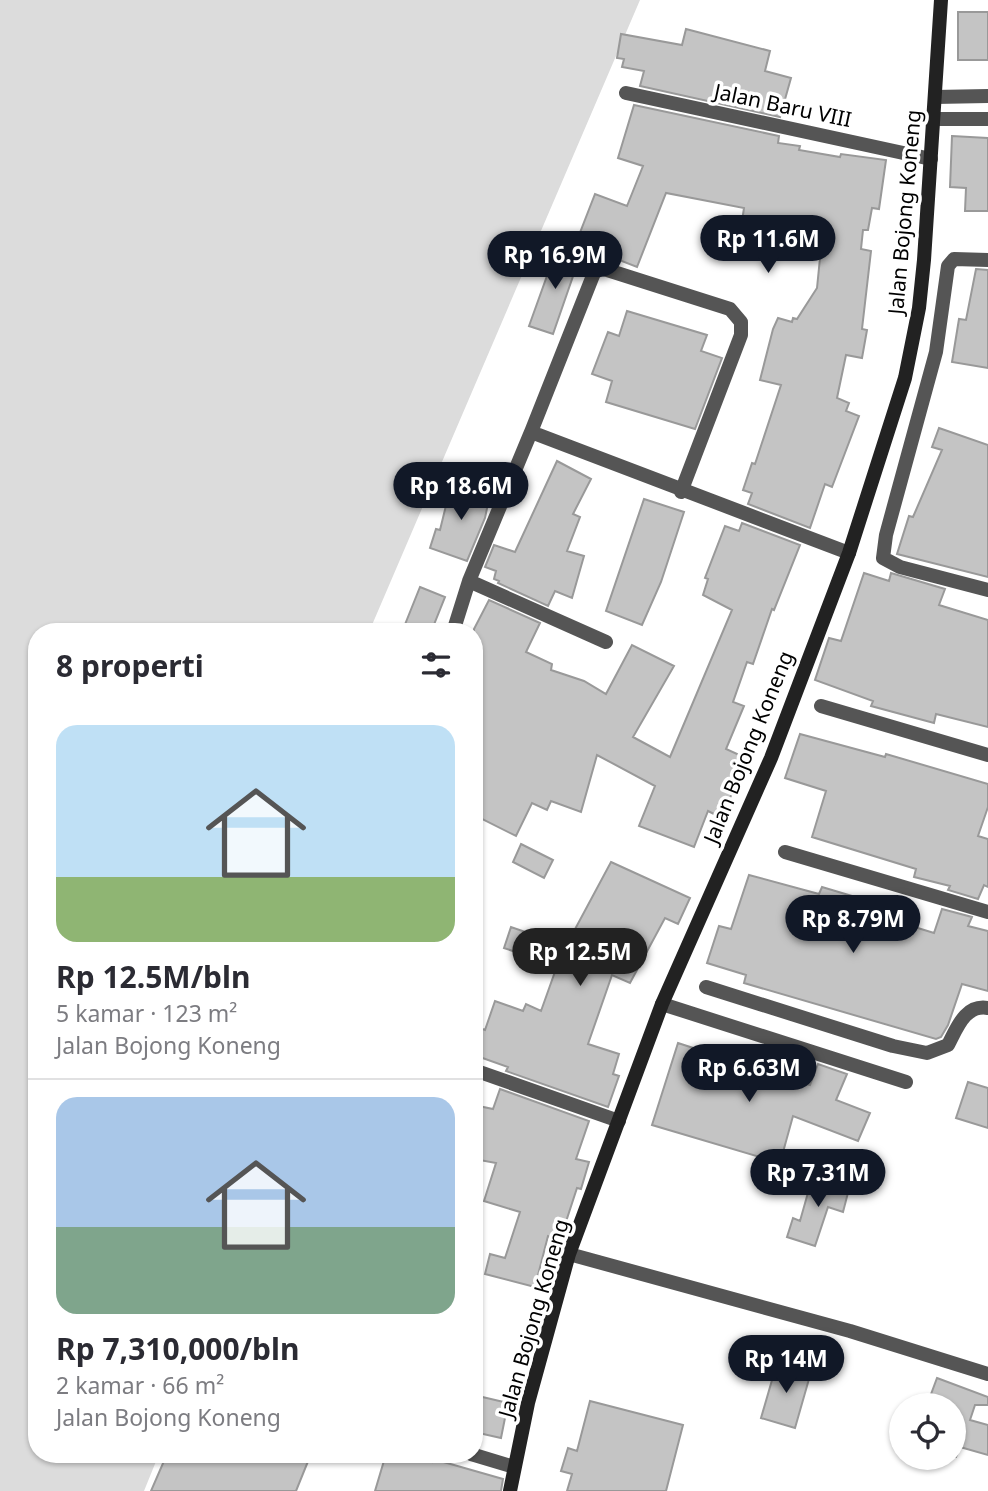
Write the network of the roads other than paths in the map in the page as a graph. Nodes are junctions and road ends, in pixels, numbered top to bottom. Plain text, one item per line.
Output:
1 (942, 0) edge
2 (626, 93) dead end
3 (988, 96) edge
4 (935, 97) junction
5 (988, 119) edge
6 (933, 120) junction
7 (931, 159) junction
8 (988, 260) edge
9 (531, 432) junction
10 (681, 492) junction
11 (849, 553) junction
12 (469, 581) junction
13 (988, 590) edge
14 (456, 623) edge
15 (606, 642) dead end
16 (821, 706) dead end
17 (988, 755) edge
18 (785, 852) dead end
19 (988, 912) edge
20 (706, 988) dead end
21 (662, 1004) junction
22 (988, 1008) edge
23 (483, 1073) edge
24 (906, 1082) dead end
25 (619, 1121) junction
26 (569, 1254) junction
27 (988, 1374) edge
28 (483, 1458) edge
29 (514, 1467) junction
30 (510, 1491) edge

1 - 4 street, Jalan Bojong Koneng
2 - 7 street, Jalan Baru VIII
3 - 4 street
4 - 6 street, Jalan Bojong Koneng
5 - 6 street
6 - 7 street, Jalan Bojong Koneng
7 - 11 street, Jalan Bojong Koneng
8 - 13 street
9 - 10 street
9 - 10 street
9 - 12 street
10 - 11 street
11 - 21 street, Jalan Bojong Koneng
12 - 14 street
12 - 15 street
16 - 17 street
18 - 19 street
20 - 22 street
21 - 24 street
21 - 25 street, Jalan Bojong Koneng
23 - 25 street
25 - 26 street, Jalan Bojong Koneng
26 - 27 street
26 - 29 street, Jalan Bojong Koneng
28 - 29 street
29 - 30 street, Jalan Bojong Koneng

